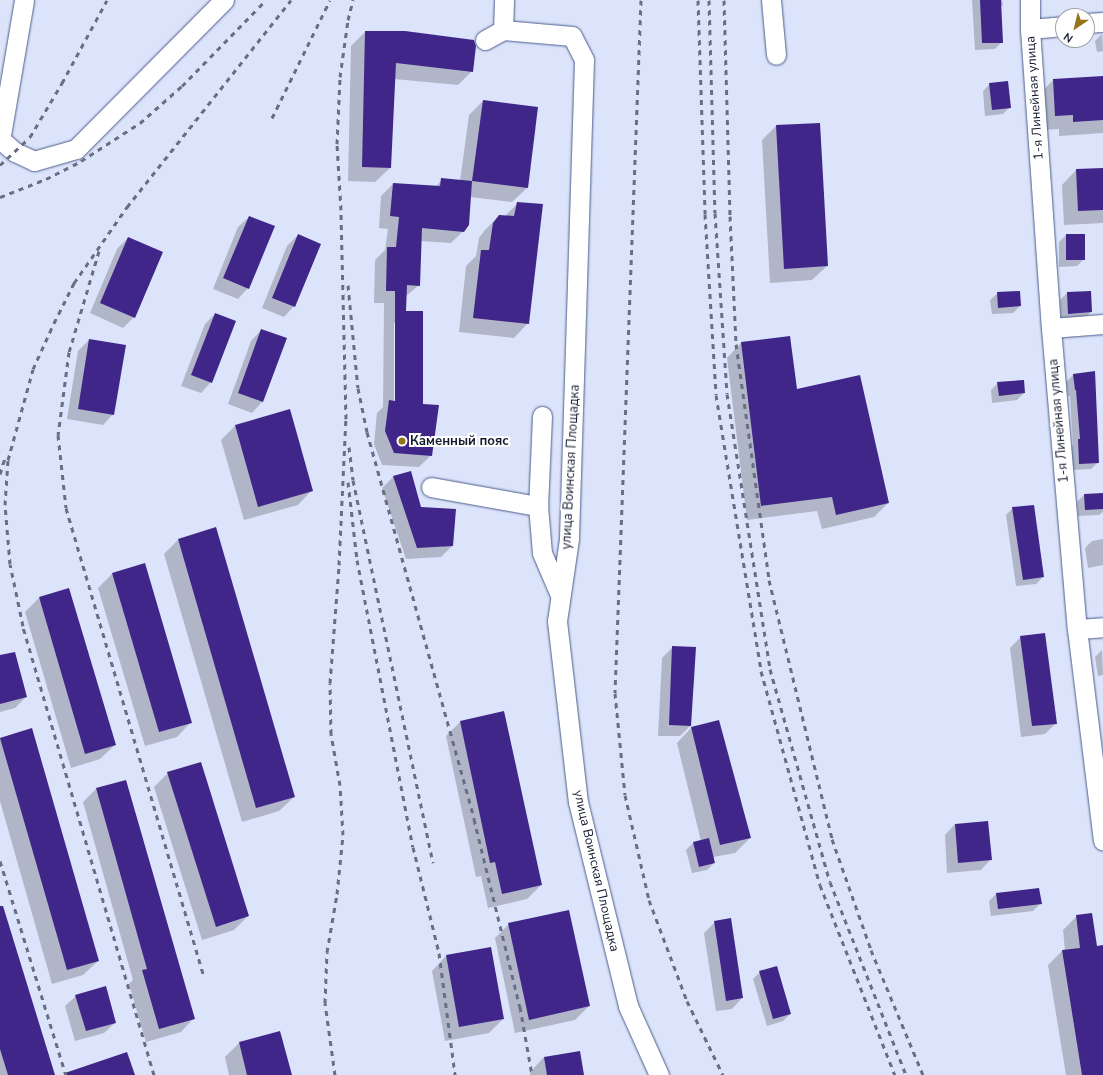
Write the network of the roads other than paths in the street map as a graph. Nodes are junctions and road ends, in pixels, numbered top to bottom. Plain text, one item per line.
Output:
1 (24, 0) edge
2 (224, 0) edge
3 (504, 0) edge
4 (771, 0) edge
5 (1030, 0) edge
6 (1055, 27) edge
7 (1030, 29) junction
8 (503, 30) junction
9 (485, 40) dead end
10 (776, 55) dead end
11 (0, 140) edge
12 (1103, 324) edge
13 (1051, 328) junction
14 (542, 416) dead end
15 (431, 486) dead end
16 (538, 506) junction
17 (560, 596) junction
18 (1103, 627) edge
19 (1077, 629) junction
20 (1103, 840) edge
21 (659, 1075) edge

1 - 11 street
2 - 11 street
3 - 8 street
4 - 10 street
5 - 7 street, 1-я Линейная улица
6 - 7 street
7 - 13 street, 1-я Линейная улица
8 - 9 street
8 - 17 street, улица Воинская Площадка
12 - 13 street
13 - 19 street, 1-я Линейная улица
14 - 16 street
15 - 16 street
16 - 17 street
17 - 21 street, улица Воинская Площадка
18 - 19 street
19 - 20 street, 1-я Линейная улица

